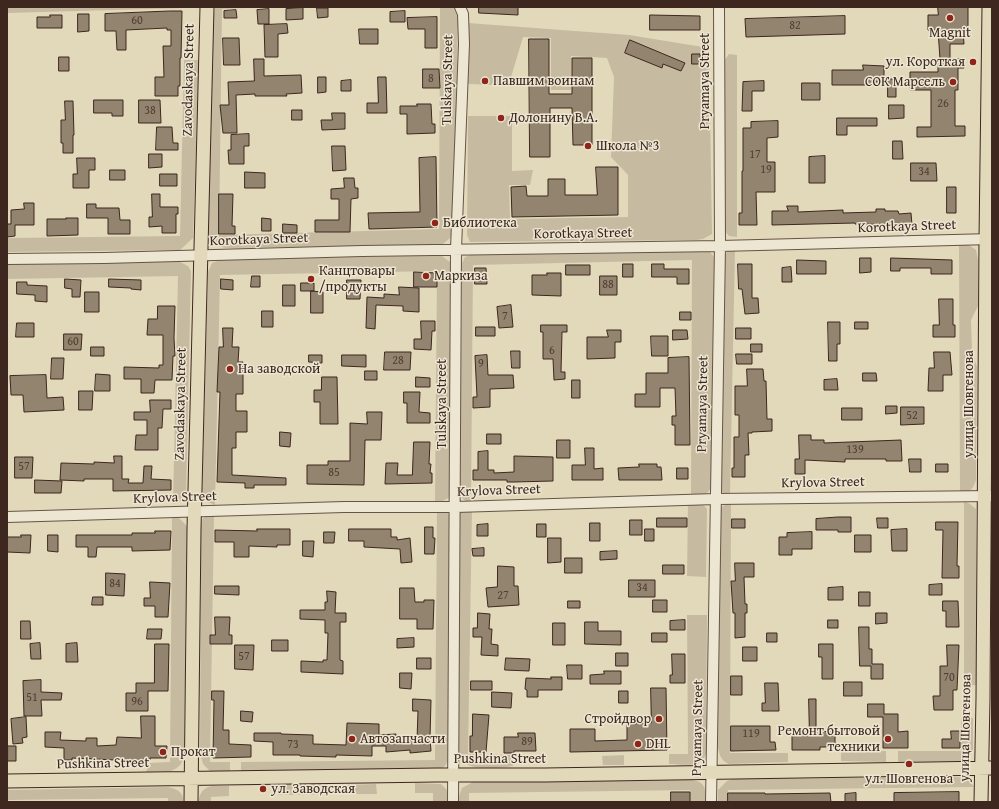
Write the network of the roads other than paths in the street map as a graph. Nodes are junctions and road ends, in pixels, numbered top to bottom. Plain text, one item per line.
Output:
1 (207, 7) edge
2 (460, 7) edge
3 (719, 7) edge
4 (989, 7) edge
5 (989, 239) edge
6 (720, 246) junction
7 (456, 250) junction
8 (201, 255) junction
9 (7, 258) edge
10 (988, 496) edge
11 (716, 499) junction
12 (456, 506) junction
13 (194, 511) junction
14 (7, 517) edge
15 (987, 768) edge
16 (711, 773) junction
17 (454, 775) junction
18 (191, 779) junction
19 (7, 781) edge
20 (191, 802) edge
21 (453, 802) edge
22 (711, 802) edge
23 (980, 802) edge

1 - 8 main road, Zavodaskaya Street
2 - 7 street, Tulskaya Street
3 - 6 street, Pryamaya Street
4 - 5 main road, улица Шовгенова
5 - 6 street, Korotkaya Street
5 - 10 main road, улица Шовгенова
6 - 7 street, Korotkaya Street
6 - 11 street, Pryamaya Street
7 - 8 street, Korotkaya Street
7 - 12 street, Tulskaya Street
8 - 9 street, Korotkaya Street
8 - 13 main road, Zavodaskaya Street
10 - 11 street, Krylova Street
10 - 15 main road, улица Шовгенова
11 - 12 street, Krylova Street
11 - 16 street, Pryamaya Street
12 - 13 street, Krylova Street
12 - 17 street, Tulskaya Street
13 - 14 street, Krylova Street
13 - 18 main road, Zavodaskaya Street
15 - 16 main road, Pushkina Street
15 - 23 main road, улица Шовгенова
16 - 17 main road, Pushkina Street
16 - 22 street, Pryamaya Street
17 - 18 main road, Pushkina Street
17 - 21 street, Tulskaya Street
18 - 19 main road, Pushkina Street
18 - 20 main road, Zavodaskaya Street

